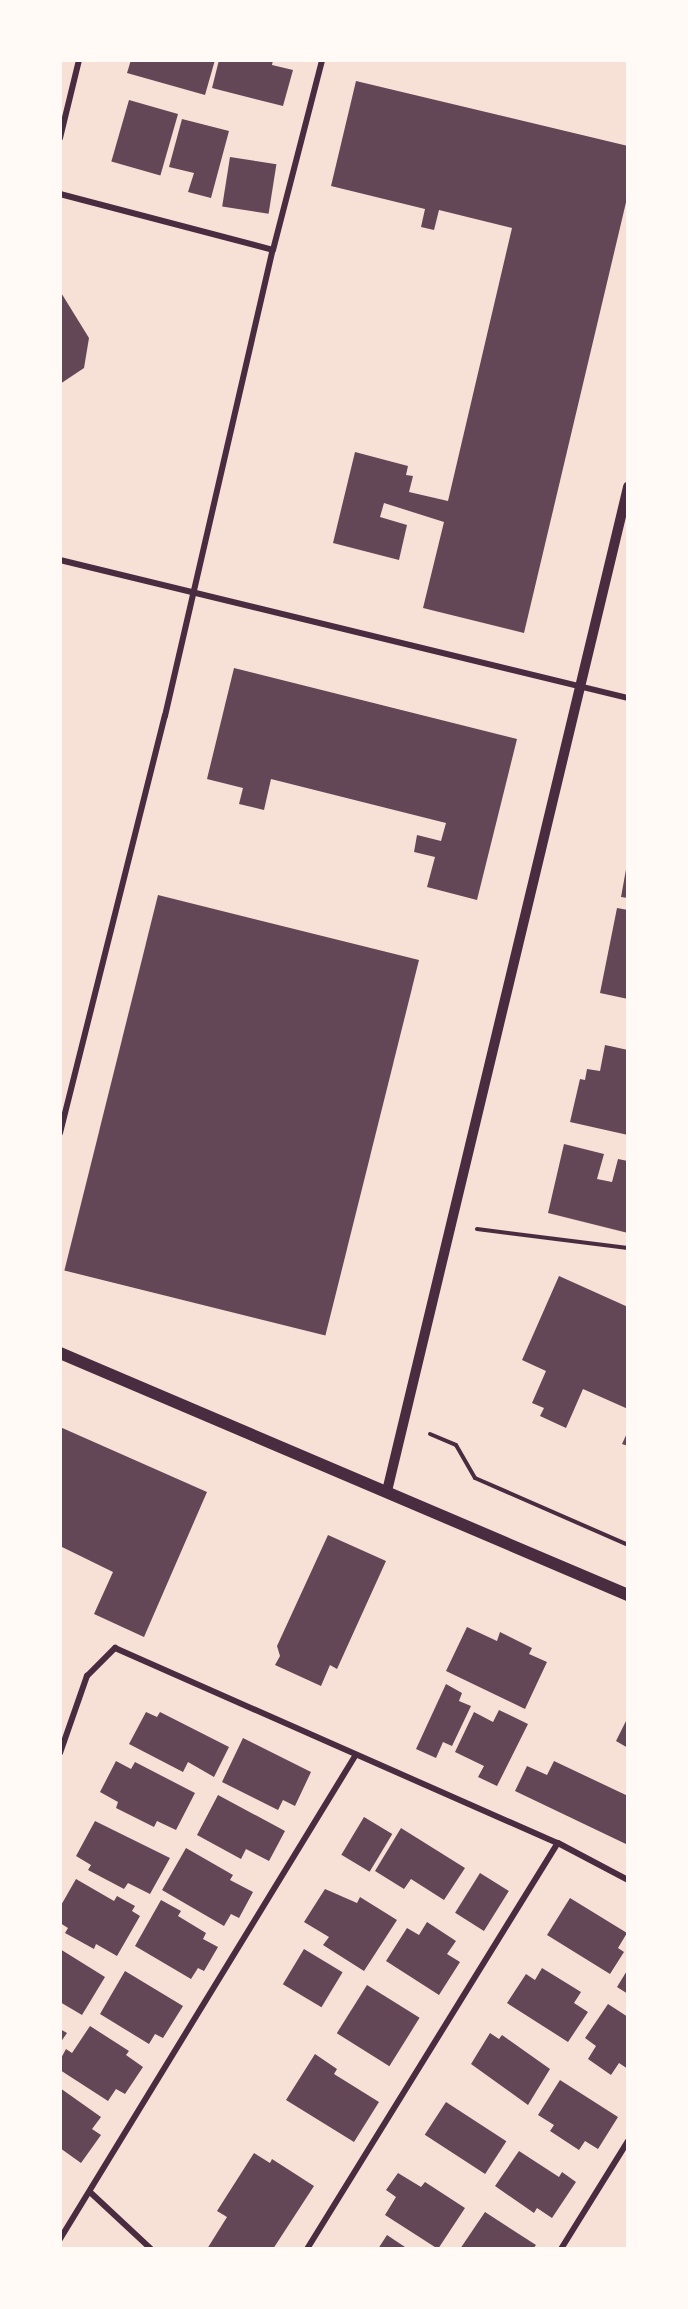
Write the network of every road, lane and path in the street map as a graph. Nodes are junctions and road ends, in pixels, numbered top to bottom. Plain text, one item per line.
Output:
1 (79, 60) edge
2 (322, 60) edge
3 (60, 138) edge
4 (60, 194) edge
5 (273, 250) junction
6 (628, 487) edge
7 (60, 560) edge
8 (193, 591) junction
9 (582, 686) junction
10 (628, 698) edge
11 (60, 1133) edge
12 (449, 1225) junction
13 (628, 1248) edge
14 (60, 1353) edge
15 (401, 1422) junction
16 (387, 1491) junction
17 (628, 1545) edge
18 (628, 1594) edge
19 (60, 1753) edge
20 (355, 1756) junction
21 (558, 1844) junction
22 (628, 1880) edge
23 (628, 2141) edge
24 (91, 2193) junction
25 (60, 2239) edge
26 (151, 2249) edge
27 (307, 2249) edge
28 (561, 2249) edge

1 - 3 street
2 - 5 street
4 - 5 street
5 - 8 street
6 - 9 street
7 - 8 street
8 - 9 street
8 - 11 street
9 - 10 street
9 - 12 street
12 - 13 path
12 - 15 street
14 - 16 main road
15 - 16 street
15 - 17 path
16 - 18 main road
19 - 20 street
20 - 21 street
20 - 24 street
21 - 22 street
21 - 27 street
23 - 28 street
24 - 25 street
24 - 26 street

